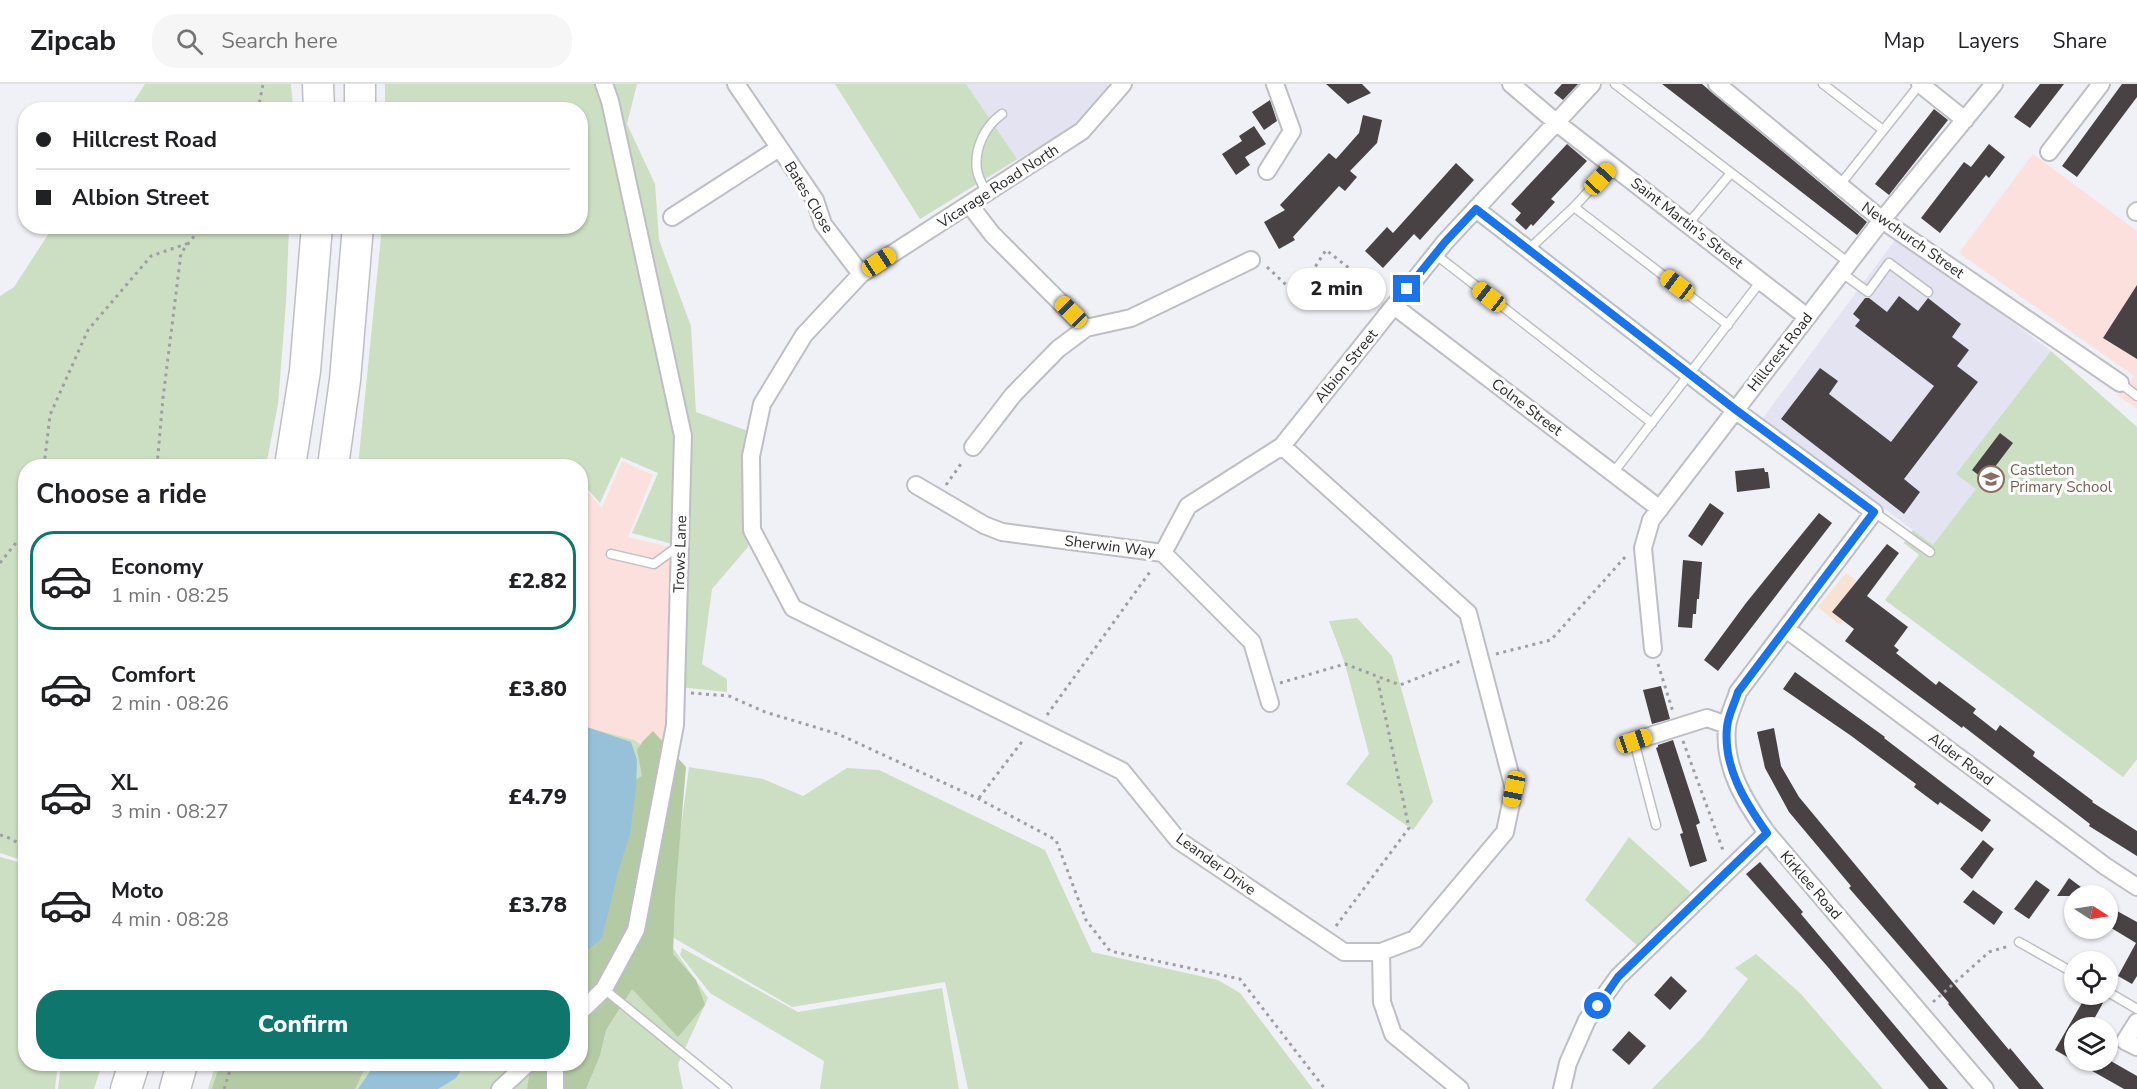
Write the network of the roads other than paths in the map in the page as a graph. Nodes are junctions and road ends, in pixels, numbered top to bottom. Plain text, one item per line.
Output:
1 (318, 84) edge
2 (360, 84) edge
3 (604, 84) edge
4 (736, 84) edge
5 (1123, 84) edge
6 (1275, 84) edge
7 (1511, 84) edge
8 (1592, 84) edge
9 (1615, 84) edge
10 (1717, 84) edge
11 (1823, 84) edge
12 (1920, 84) edge
13 (1994, 84) edge
14 (2101, 84) edge
15 (319, 102) edge
16 (360, 102) edge
17 (1002, 114) dead end
18 (1965, 120) junction
19 (1557, 123) junction
20 (1883, 130) junction
21 (779, 148) junction
22 (2049, 152) dead end
23 (1613, 165) junction
24 (1267, 171) dead end
25 (1731, 173) junction
26 (1839, 186) junction
27 (987, 193) junction
28 (969, 204) junction
29 (1574, 207) junction
30 (1476, 209) junction
31 (672, 217) dead end
32 (1882, 220) junction
33 (1688, 224) junction
34 (316, 234) edge
35 (357, 234) edge
36 (1528, 250) junction
37 (1435, 254) junction
38 (1251, 260) road end
39 (1846, 268) junction
40 (861, 274) junction
41 (1761, 281) junction
42 (1928, 292) dead end
43 (1394, 306) junction
44 (1808, 317) junction
45 (1728, 325) junction
46 (1086, 328) junction
47 (1689, 375) junction
48 (2120, 383) joint
49 (2137, 396) edge
50 (1736, 410) junction
51 (1652, 423) junction
52 (1282, 446) junction
53 (973, 447) road end
54 (291, 459) edge
55 (334, 459) edge
56 (1613, 473) junction
57 (916, 485) dead end
58 (1660, 509) junction
59 (1874, 512) junction
60 (680, 545) junction
61 (1930, 552) dead end
62 (1163, 553) junction
63 (611, 554) dead end
64 (1786, 629) junction
65 (1653, 649) road end
66 (1268, 695) road end
67 (1727, 725) junction
68 (1634, 741) joint
69 (1656, 825) dead end
70 (1767, 833) junction
71 (2137, 887) edge
72 (2019, 942) road end
73 (1381, 952) junction
74 (2064, 968) edge
75 (604, 990) junction
76 (2118, 998) edge
77 (588, 1005) edge
78 (2137, 1009) edge
79 (2137, 1022) edge
80 (2137, 1047) edge
81 (132, 1071) edge
82 (180, 1071) edge
83 (185, 1071) edge
84 (519, 1071) edge
85 (555, 1071) edge
86 (126, 1089) edge
87 (175, 1089) edge
88 (181, 1089) edge
89 (500, 1089) edge
90 (555, 1089) edge
91 (727, 1089) edge
92 (1460, 1089) edge
93 (1562, 1089) edge
94 (1985, 1089) edge

1 - 15 highway
2 - 16 highway
3 - 60 street, Trows Lane
4 - 21 street, Bates Close
5 - 27 street, Vicarage Road North
6 - 24 street
7 - 19 street, Saint Martin's Street
8 - 19 street, Albion Street
9 - 25 lane
10 - 26 street, Newchurch Street
11 - 20 lane
12 - 18 street
12 - 20 lane
13 - 18 street, Hillcrest Road
14 - 22 street
17 - 27 lane
18 - 32 street, Hillcrest Road
19 - 23 street, Saint Martin's Street
19 - 30 street, Albion Street
20 - 26 lane
21 - 31 street, Bates Close
21 - 40 street, Bates Close
23 - 29 lane
23 - 33 street, Saint Martin's Street
25 - 33 lane
25 - 39 lane
26 - 32 street, Newchurch Street
27 - 28 street, Vicarage Road North
28 - 40 street, Vicarage Road North
28 - 46 street
29 - 36 lane
29 - 45 lane
30 - 36 street
30 - 37 street, Albion Street
32 - 39 street, Hillcrest Road
32 - 48 street, Newchurch Street
33 - 41 street, Saint Martin's Street
34 - 54 highway
35 - 55 highway
36 - 47 street
37 - 43 street, Albion Street
37 - 51 lane
38 - 46 street
39 - 42 lane
39 - 44 street, Hillcrest Road
40 - 73 street, Leander Drive
41 - 44 street, Saint Martin's Street
41 - 45 lane
43 - 52 street, Albion Street
43 - 56 street, Colne Street
44 - 50 street, Hillcrest Road
45 - 47 lane
46 - 53 street
47 - 50 street
47 - 51 lane
48 - 49 lane
50 - 58 street, Hillcrest Road
50 - 59 street
51 - 56 lane
52 - 62 street, Albion Street
52 - 73 street, Leander Drive
56 - 58 street, Colne Street
57 - 62 street, Sherwin Way
58 - 65 street, Hillcrest Road
59 - 61 lane
59 - 64 street, Kirklee Road
60 - 63 lane
60 - 75 street, Trows Lane
62 - 66 street, Sherwin Way
64 - 67 street, Kirklee Road
64 - 71 street, Alder Road
67 - 68 street
67 - 70 street, Kirklee Road
68 - 69 lane
70 - 93 street
70 - 94 street, Kirklee Road
72 - 74 lane
73 - 92 street
75 - 77 street, Trows Lane
75 - 91 lane
76 - 78 lane
79 - 80 street
81 - 86 highway
82 - 87 highway
83 - 88 highway
84 - 89 street
85 - 90 street

